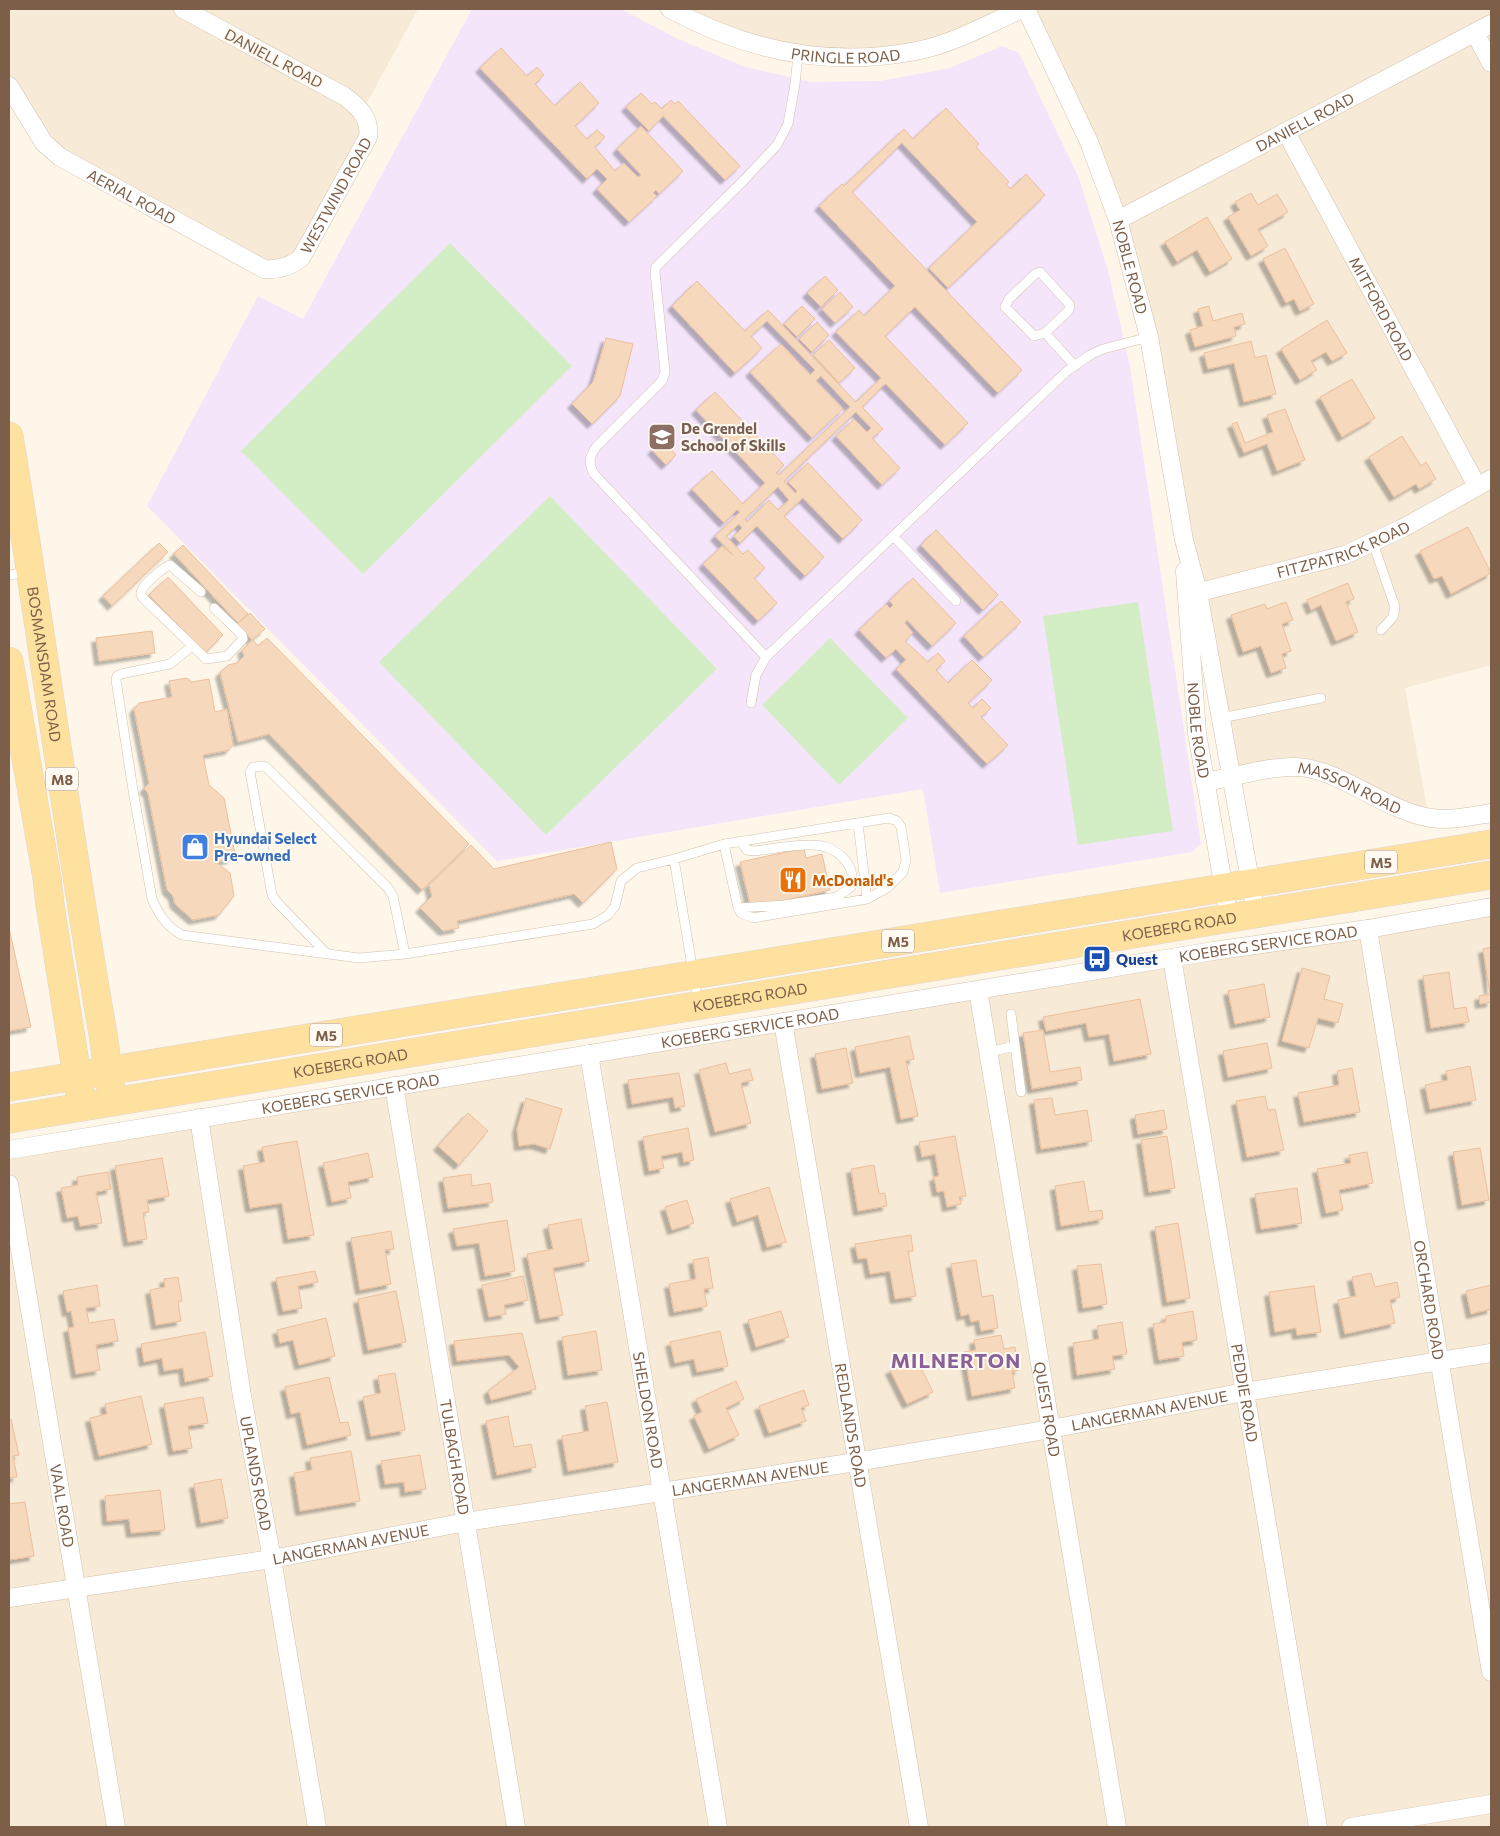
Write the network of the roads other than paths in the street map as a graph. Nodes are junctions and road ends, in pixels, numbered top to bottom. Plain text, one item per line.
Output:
1 (183, 9) edge
2 (670, 9) edge
3 (1022, 9) edge
4 (1026, 9) edge
5 (1491, 24) edge
6 (1475, 33) junction
7 (798, 55) junction
8 (1491, 63) edge
9 (9, 86) edge
10 (362, 112) joint
11 (1286, 132) junction
12 (1118, 220) junction
13 (283, 267) joint
14 (1045, 333) junction
15 (1149, 337) junction
16 (1075, 366) junction
17 (9, 436) edge
18 (1484, 482) edge
19 (893, 536) junction
20 (1373, 543) junction
21 (20, 573) edge
22 (201, 592) dead end
23 (1192, 594) junction
24 (956, 601) dead end
25 (214, 608) dead end
26 (1381, 630) dead end
27 (192, 646) junction
28 (766, 657) junction
29 (9, 661) edge
30 (1321, 698) dead end
31 (751, 703) dead end
32 (1221, 718) junction
33 (1232, 777) junction
34 (1205, 782) junction
35 (1491, 813) edge
36 (858, 823) junction
37 (740, 841) junction
38 (724, 844) junction
39 (1491, 844) edge
40 (674, 859) junction
41 (1491, 875) edge
42 (1250, 884) junction
43 (1224, 888) junction
44 (867, 899) junction
45 (1491, 907) edge
46 (738, 908) junction
47 (1256, 913) junction
48 (1229, 918) junction
49 (1368, 929) junction
50 (328, 954) junction
51 (405, 954) junction
52 (1172, 958) junction
53 (694, 975) junction
54 (978, 990) junction
55 (699, 1005) junction
56 (1010, 1014) dead end
57 (783, 1022) junction
58 (1015, 1046) junction
59 (988, 1052) junction
60 (589, 1054) junction
61 (107, 1071) junction
62 (77, 1076) junction
63 (394, 1086) junction
64 (9, 1087) edge
65 (1021, 1092) dead end
66 (112, 1101) junction
67 (82, 1106) junction
68 (9, 1118) edge
69 (199, 1118) junction
70 (9, 1150) edge
71 (9, 1184) edge
72 (1491, 1353) edge
73 (1440, 1361) junction
74 (1244, 1392) junction
75 (1050, 1429) junction
76 (856, 1462) junction
77 (662, 1492) junction
78 (466, 1522) junction
79 (272, 1559) junction
80 (76, 1588) junction
81 (9, 1598) edge
82 (1491, 1672) edge
83 (1491, 1804) edge
84 (116, 1827) edge
85 (317, 1827) edge
86 (516, 1827) edge
87 (718, 1827) edge
88 (919, 1827) edge
89 (1117, 1827) edge
90 (1318, 1827) edge
91 (1351, 1827) edge

1 - 10 street, DANIELL ROAD
2 - 7 street, PRINGLE ROAD
3 - 7 street, PRINGLE ROAD
4 - 12 street, NOBLE ROAD
5 - 6 street, DANIELL ROAD
6 - 8 street
6 - 11 street, DANIELL ROAD
7 - 28 lane
9 - 13 street, AERIAL ROAD
10 - 13 street, WESTWIND ROAD
11 - 12 street, DANIELL ROAD
11 - 18 street, MITFORD ROAD
12 - 15 street, NOBLE ROAD
14 - 14 lane
14 - 16 lane
15 - 16 lane
15 - 23 street, NOBLE ROAD
16 - 19 lane
17 - 21 main road, BOSMANSDAM ROAD / M8
18 - 20 street, FITZPATRICK ROAD
19 - 24 lane
19 - 28 lane
20 - 23 street, FITZPATRICK ROAD
20 - 26 lane
21 - 61 main road, BOSMANSDAM ROAD / M8
22 - 27 lane
23 - 32 street, NOBLE ROAD
23 - 34 street, NOBLE ROAD
25 - 27 lane
27 - 50 lane
28 - 31 lane
29 - 62 main road, M8
30 - 32 lane
32 - 33 street, NOBLE ROAD
33 - 34 street, MASSON ROAD
33 - 35 street, MASSON ROAD
33 - 42 street, NOBLE ROAD
34 - 43 street, NOBLE ROAD
36 - 37 lane
36 - 44 lane
36 - 44 lane
37 - 38 lane
37 - 46 lane
38 - 40 lane
38 - 46 lane
39 - 42 main road, KOEBERG ROAD / M5
40 - 51 lane
40 - 53 lane
41 - 47 main road, KOEBERG ROAD / M5
42 - 43 main road, KOEBERG ROAD / M5
42 - 47 street, NOBLE ROAD
43 - 48 street, NOBLE ROAD
43 - 53 main road, KOEBERG ROAD / M5
44 - 46 lane
45 - 49 street, KOEBERG SERVICE ROAD
47 - 48 main road, KOEBERG ROAD / M5
48 - 55 main road, KOEBERG ROAD / M5
49 - 52 street, KOEBERG SERVICE ROAD
49 - 73 street, ORCHARD ROAD
50 - 51 lane
50 - 51 lane
52 - 54 street, KOEBERG SERVICE ROAD
52 - 74 street, PEDDIE ROAD
53 - 55 lane
53 - 61 main road, KOEBERG ROAD / M5
54 - 57 street, KOEBERG SERVICE ROAD
54 - 59 street, QUEST ROAD
55 - 66 main road, KOEBERG ROAD / M5
56 - 58 lane
57 - 60 street, KOEBERG SERVICE ROAD
57 - 76 street, REDLANDS ROAD
58 - 59 lane
58 - 65 lane
59 - 75 street, QUEST ROAD
60 - 63 street, KOEBERG SERVICE ROAD
60 - 77 street, SHELDON ROAD
61 - 62 main road, KOEBERG ROAD / M5
61 - 66 main road, BOSMANSDAM ROAD / M8
62 - 64 main road, KOEBERG ROAD / M5
62 - 67 main road, M8
63 - 69 street, KOEBERG SERVICE ROAD
63 - 78 street, TULBAGH ROAD
66 - 67 main road, KOEBERG ROAD / M5
67 - 68 main road, KOEBERG ROAD / M5
69 - 70 street, KOEBERG SERVICE ROAD
69 - 79 street, UPLANDS ROAD
71 - 80 street, VAAL ROAD
72 - 73 street, LANGERMAN AVENUE
73 - 74 street, LANGERMAN AVENUE
73 - 82 street, ORCHARD ROAD
74 - 75 street, LANGERMAN AVENUE
74 - 90 street, PEDDIE ROAD
75 - 76 street, LANGERMAN AVENUE
75 - 89 street, QUEST ROAD
76 - 77 street, LANGERMAN AVENUE
76 - 88 street, REDLANDS ROAD
77 - 78 street, LANGERMAN AVENUE
77 - 87 street, SHELDON ROAD
78 - 79 street, LANGERMAN AVENUE
78 - 86 street, TULBAGH ROAD
79 - 80 street, LANGERMAN AVENUE
79 - 85 street, UPLANDS ROAD
80 - 81 street, LANGERMAN AVENUE
80 - 84 street, VAAL ROAD
83 - 91 street

